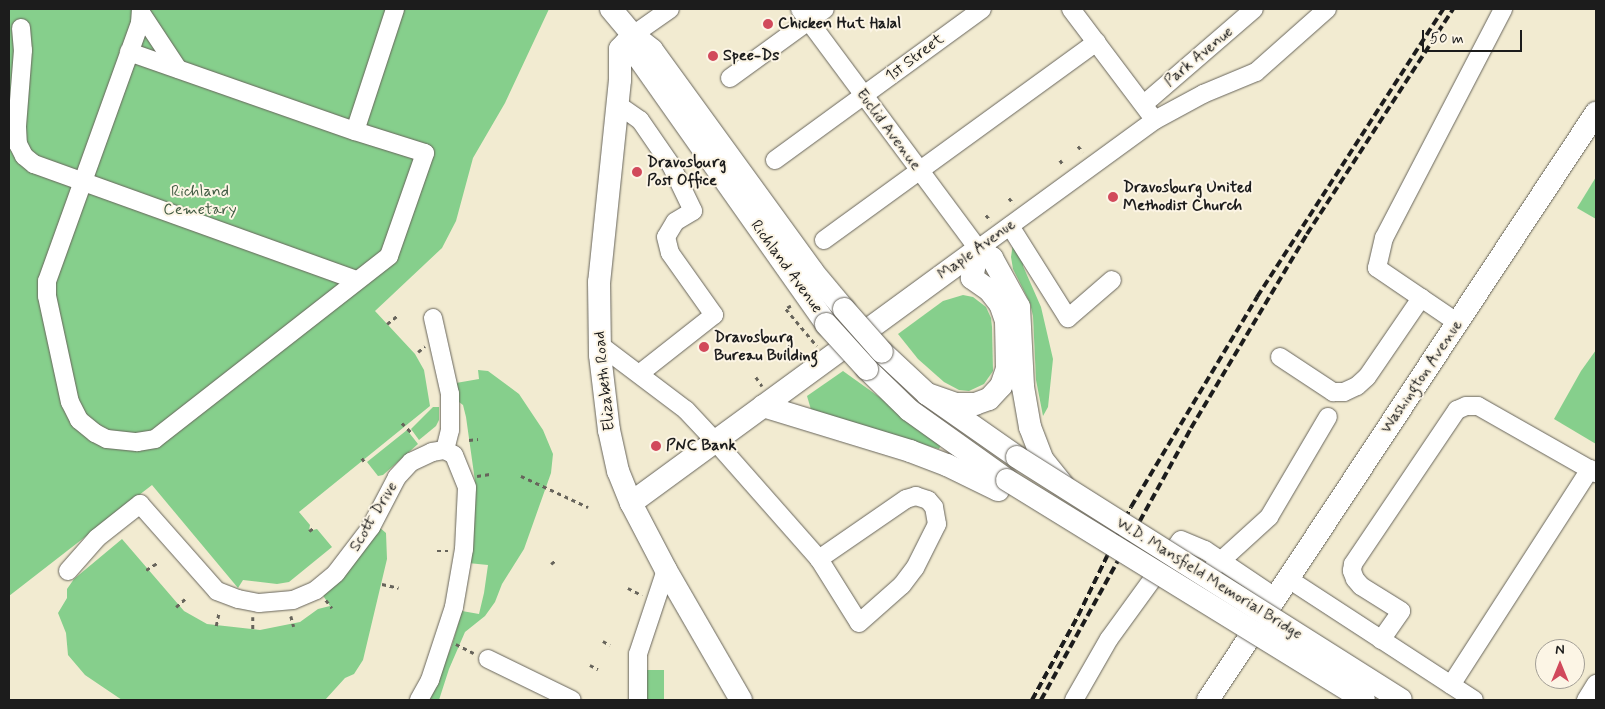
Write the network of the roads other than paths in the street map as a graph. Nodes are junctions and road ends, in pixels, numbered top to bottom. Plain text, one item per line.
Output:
1 (395, 9) edge
2 (611, 9) edge
3 (670, 9) edge
4 (825, 9) edge
5 (982, 9) edge
6 (1071, 9) edge
7 (1254, 9) edge
8 (1327, 9) edge
9 (1503, 9) edge
10 (141, 11) edge
11 (804, 15) edge
12 (21, 28) dead end
13 (633, 35) junction
14 (1097, 42) junction
15 (129, 52) junction
16 (178, 69) junction
17 (730, 78) dead end
18 (864, 97) junction
19 (617, 104) junction
20 (1144, 104) junction
21 (1596, 114) edge
22 (1155, 120) junction
23 (355, 131) junction
24 (775, 160) dead end
25 (920, 172) junction
26 (82, 180) junction
27 (1010, 226) junction
28 (824, 240) dead end
29 (978, 250) junction
30 (357, 280) junction
31 (1112, 280) dead end
32 (1421, 298) junction
33 (433, 318) dead end
34 (1458, 323) junction
35 (600, 345) junction
36 (1280, 357) dead end
37 (639, 374) junction
38 (926, 394) junction
39 (762, 396) junction
40 (1328, 417) dead end
41 (715, 441) junction
42 (445, 450) junction
43 (1017, 457) joint
44 (1593, 471) edge
45 (1002, 485) junction
46 (1066, 490) junction
47 (631, 503) junction
48 (819, 559) junction
49 (1221, 561) junction
50 (666, 570) junction
51 (68, 571) dead end
52 (1281, 588) junction
53 (1256, 634) junction
54 (1381, 640) junction
55 (488, 659) road end
56 (1596, 684) edge
57 (1451, 685) junction
58 (418, 700) edge
59 (572, 700) edge
60 (638, 700) edge
61 (741, 700) edge
62 (1074, 700) edge
63 (1208, 700) edge
64 (1364, 700) edge
65 (1401, 700) edge
66 (1474, 700) edge
67 (1586, 700) edge

1 - 23 street
2 - 13 main road, Richland Avenue
3 - 13 street
4 - 11 street
5 - 18 street, 1st Street
6 - 14 street
7 - 20 street, Park Avenue
8 - 22 street, Maple Avenue
9 - 32 street
10 - 15 street
10 - 16 street
11 - 17 street
11 - 18 street, Euclid Avenue
12 - 26 street
13 - 19 main road, Elizabeth Road
13 - 38 main road, Richland Avenue, bridge
13 - 45 main road, Richland Avenue, bridge
14 - 20 street
14 - 25 street
15 - 16 street
15 - 26 street
16 - 23 street
18 - 24 street, 1st Street
18 - 25 street, Euclid Avenue
19 - 35 main road, Elizabeth Road
19 - 37 street
20 - 22 street
21 - 34 main road, Washington Avenue
22 - 27 street, Maple Avenue
23 - 30 street
25 - 28 street
25 - 29 street, Euclid Avenue
26 - 30 street
26 - 30 street
27 - 29 street, Maple Avenue
27 - 31 street
29 - 38 main road
29 - 39 main road, Maple Avenue
29 - 46 main road, bridge
32 - 34 street
32 - 36 street
33 - 42 street
34 - 52 main road, Washington Avenue
35 - 37 street
35 - 47 main road, Elizabeth Road
37 - 41 street
38 - 43 main road, Richland Avenue
39 - 41 main road, Maple Avenue
39 - 45 main road
40 - 49 street
41 - 47 main road, Maple Avenue
41 - 48 street
42 - 51 street, Scott Drive
42 - 58 street
43 - 46 main road, W.D. Mansfield Memorial Bridge, bridge
44 - 54 street
44 - 57 street
45 - 53 main road, W.D. Mansfield Memorial Bridge, bridge
46 - 65 main road, W.D. Mansfield Memorial Bridge, bridge
47 - 50 main road, Elizabeth Road
48 - 48 street
49 - 52 street
49 - 53 street
49 - 62 street
50 - 60 street
50 - 61 main road, Elizabeth Road
52 - 53 main road, Washington Avenue
52 - 54 street
53 - 63 main road, Washington Avenue
53 - 64 main road, W.D. Mansfield Memorial Bridge, bridge
54 - 57 street
55 - 59 street
56 - 67 street
57 - 66 street

